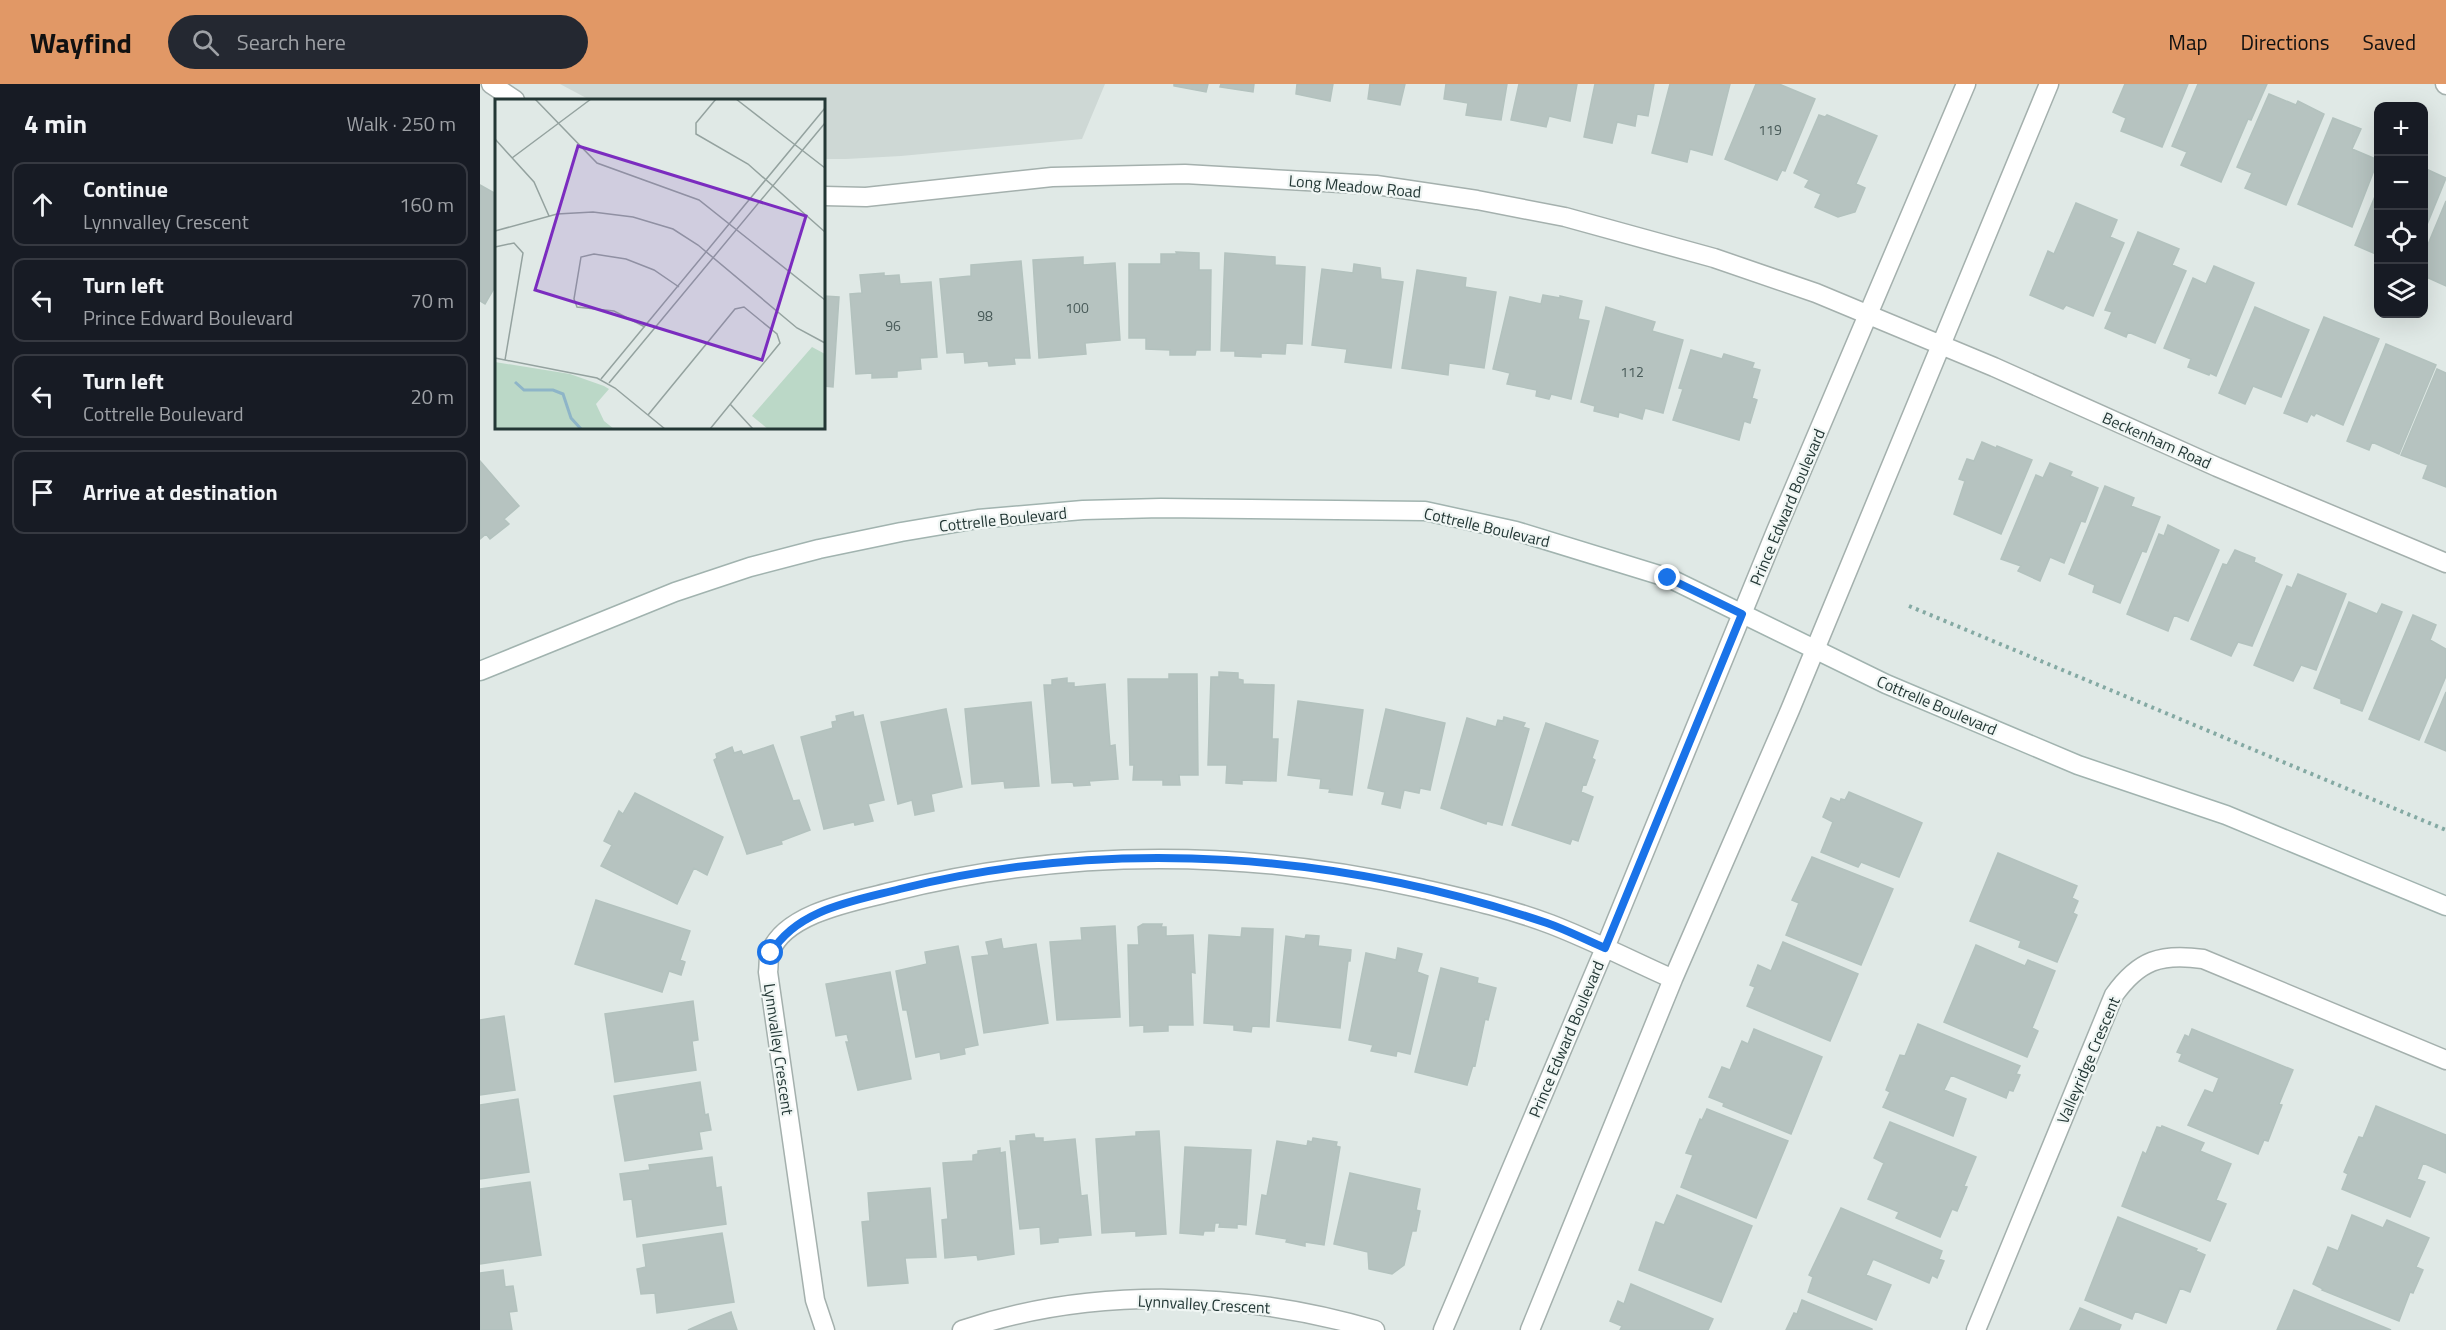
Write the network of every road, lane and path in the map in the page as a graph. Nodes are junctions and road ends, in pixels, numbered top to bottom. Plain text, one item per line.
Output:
1 (491, 84) edge
2 (1966, 84) edge
3 (2049, 84) edge
4 (514, 99) edge
5 (825, 196) edge
6 (1869, 315) junction
7 (1940, 345) junction
8 (2446, 563) edge
9 (1909, 606) dead end
10 (1742, 614) junction
11 (1815, 650) junction
12 (480, 671) edge
13 (2446, 830) edge
14 (2446, 906) edge
15 (1605, 948) junction
16 (1673, 979) junction
17 (2446, 1060) edge
18 (825, 1330) edge
19 (962, 1330) edge
20 (1375, 1330) edge
21 (1443, 1330) edge
22 (1530, 1330) edge
23 (1976, 1330) edge

1 - 4 street
2 - 6 street, Prince Edward Boulevard
3 - 7 street
5 - 6 street, Long Meadow Road
6 - 7 street, Beckenham Road
6 - 10 street, Prince Edward Boulevard
7 - 8 street, Beckenham Road
7 - 11 street
9 - 13 path
10 - 11 street, Cottrelle Boulevard
10 - 12 street, Cottrelle Boulevard
10 - 15 street, Prince Edward Boulevard
11 - 14 street, Cottrelle Boulevard
11 - 16 street
15 - 16 street, Lynnvalley Crescent
15 - 18 street, Lynnvalley Crescent
15 - 21 street, Prince Edward Boulevard
16 - 22 street
17 - 23 street, Valleyridge Crescent
19 - 20 street, Lynnvalley Crescent

